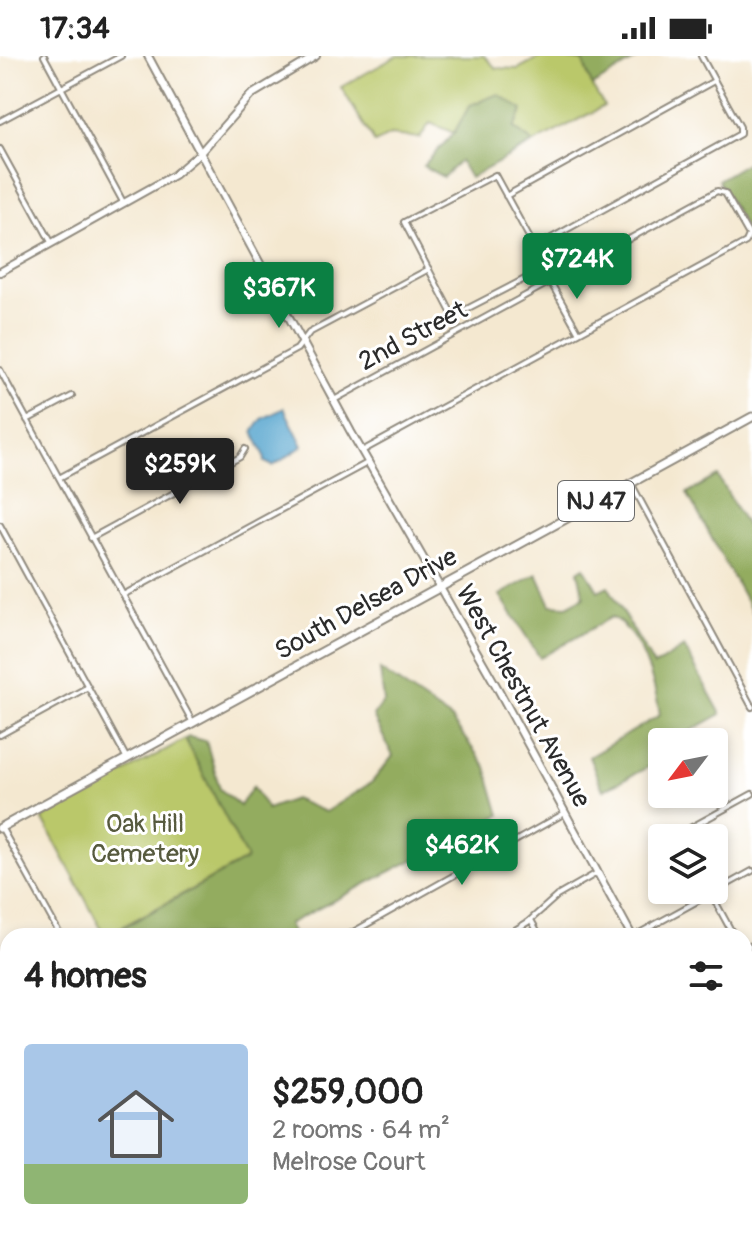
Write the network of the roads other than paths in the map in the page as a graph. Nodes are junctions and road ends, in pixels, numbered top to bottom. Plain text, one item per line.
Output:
1 (44, 56) edge
2 (121, 56) edge
3 (148, 56) edge
4 (316, 56) edge
5 (701, 56) edge
6 (714, 80) junction
7 (61, 89) junction
8 (0, 121) edge
9 (0, 149) edge
10 (200, 153) junction
11 (506, 196) junction
12 (125, 204) junction
13 (52, 244) junction
14 (535, 247) junction
15 (429, 269) junction
16 (0, 272) edge
17 (551, 283) junction
18 (579, 333) junction
19 (303, 342) junction
20 (0, 370) edge
21 (72, 396) dead end
22 (334, 400) junction
23 (752, 417) edge
24 (27, 420) junction
25 (245, 449) dead end
26 (362, 451) junction
27 (369, 462) junction
28 (59, 478) junction
29 (631, 483) junction
30 (0, 525) edge
31 (91, 538) junction
32 (440, 586) junction
33 (123, 595) junction
34 (88, 687) junction
35 (752, 707) edge
36 (192, 721) junction
37 (0, 735) edge
38 (126, 757) junction
39 (752, 794) edge
40 (565, 813) junction
41 (697, 824) edge
42 (1, 827) edge
43 (752, 871) edge
44 (597, 873) junction
45 (728, 883) edge
46 (689, 904) edge
47 (717, 904) edge
48 (531, 920) junction
49 (57, 928) edge
50 (360, 928) edge
51 (518, 928) edge
52 (536, 928) edge
53 (628, 928) edge
54 (647, 928) edge
55 (730, 928) edge

1 - 7 street
2 - 7 street
3 - 10 street, West Chestnut Avenue
4 - 10 street
5 - 6 street
6 - 11 street
6 - 14 street
7 - 8 street
7 - 12 street
9 - 13 street
10 - 12 street
10 - 19 street, West Chestnut Avenue
11 - 14 street
11 - 15 street
12 - 13 street
13 - 16 street
14 - 15 street
15 - 19 street
17 - 18 street
17 - 18 street, 2nd Street
17 - 22 street, 2nd Street
18 - 26 street, 2nd Street
19 - 22 street, West Chestnut Avenue
19 - 28 street
20 - 24 street
21 - 24 street
22 - 26 street, West Chestnut Avenue
23 - 29 main road, South Delsea Drive / NJ 47
24 - 28 street
25 - 31 street
26 - 27 street, West Chestnut Avenue
27 - 32 street, West Chestnut Avenue
27 - 33 street
28 - 31 street
29 - 32 main road, South Delsea Drive / NJ 47
29 - 35 street
30 - 34 street
31 - 33 street
32 - 36 main road, South Delsea Drive / NJ 47
32 - 40 street, West Chestnut Avenue
33 - 36 street
34 - 37 street
34 - 38 street
36 - 38 main road, South Delsea Drive / NJ 47
38 - 42 main road, South Delsea Drive / NJ 47
39 - 41 street
40 - 44 street, West Chestnut Avenue
40 - 50 street
42 - 49 street
43 - 45 street
44 - 48 street
44 - 53 street, West Chestnut Avenue
46 - 54 street
47 - 55 street
48 - 51 street
48 - 52 street

